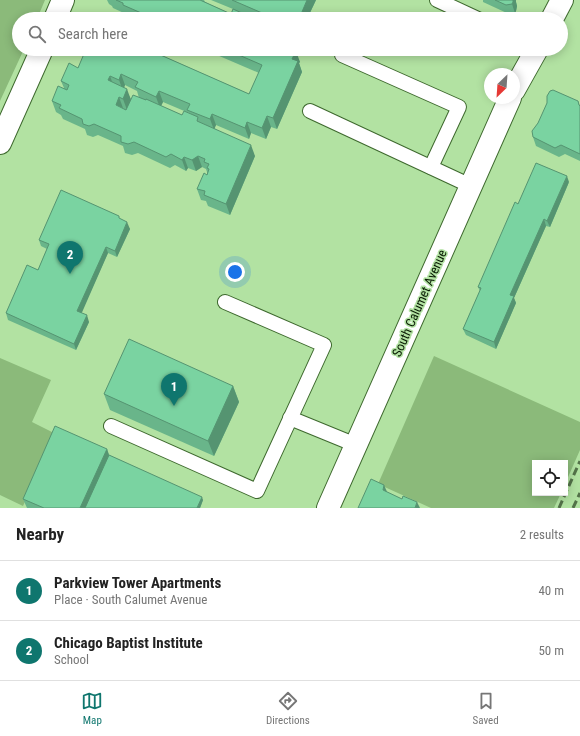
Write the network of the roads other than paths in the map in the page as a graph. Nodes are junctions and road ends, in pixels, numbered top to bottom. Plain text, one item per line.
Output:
1 (64, 0) edge
2 (437, 0) edge
3 (562, 0) edge
4 (58, 12) edge
5 (463, 12) edge
6 (556, 12) edge
7 (39, 56) edge
8 (344, 56) edge
9 (533, 56) edge
10 (520, 79) edge
11 (507, 104) edge
12 (310, 111) dead end
13 (0, 143) edge
14 (431, 167) junction
15 (471, 186) junction
16 (225, 302) dead end
17 (290, 418) junction
18 (111, 426) dead end
19 (356, 445) junction
20 (328, 508) edge

1 - 4 street
2 - 5 lane
3 - 6 street
7 - 13 street
8 - 14 lane
9 - 10 street
11 - 15 street, South Calumet Avenue
12 - 14 lane
14 - 15 lane
15 - 19 street, South Calumet Avenue
16 - 17 lane
17 - 18 lane
17 - 19 lane
19 - 20 street, South Calumet Avenue

